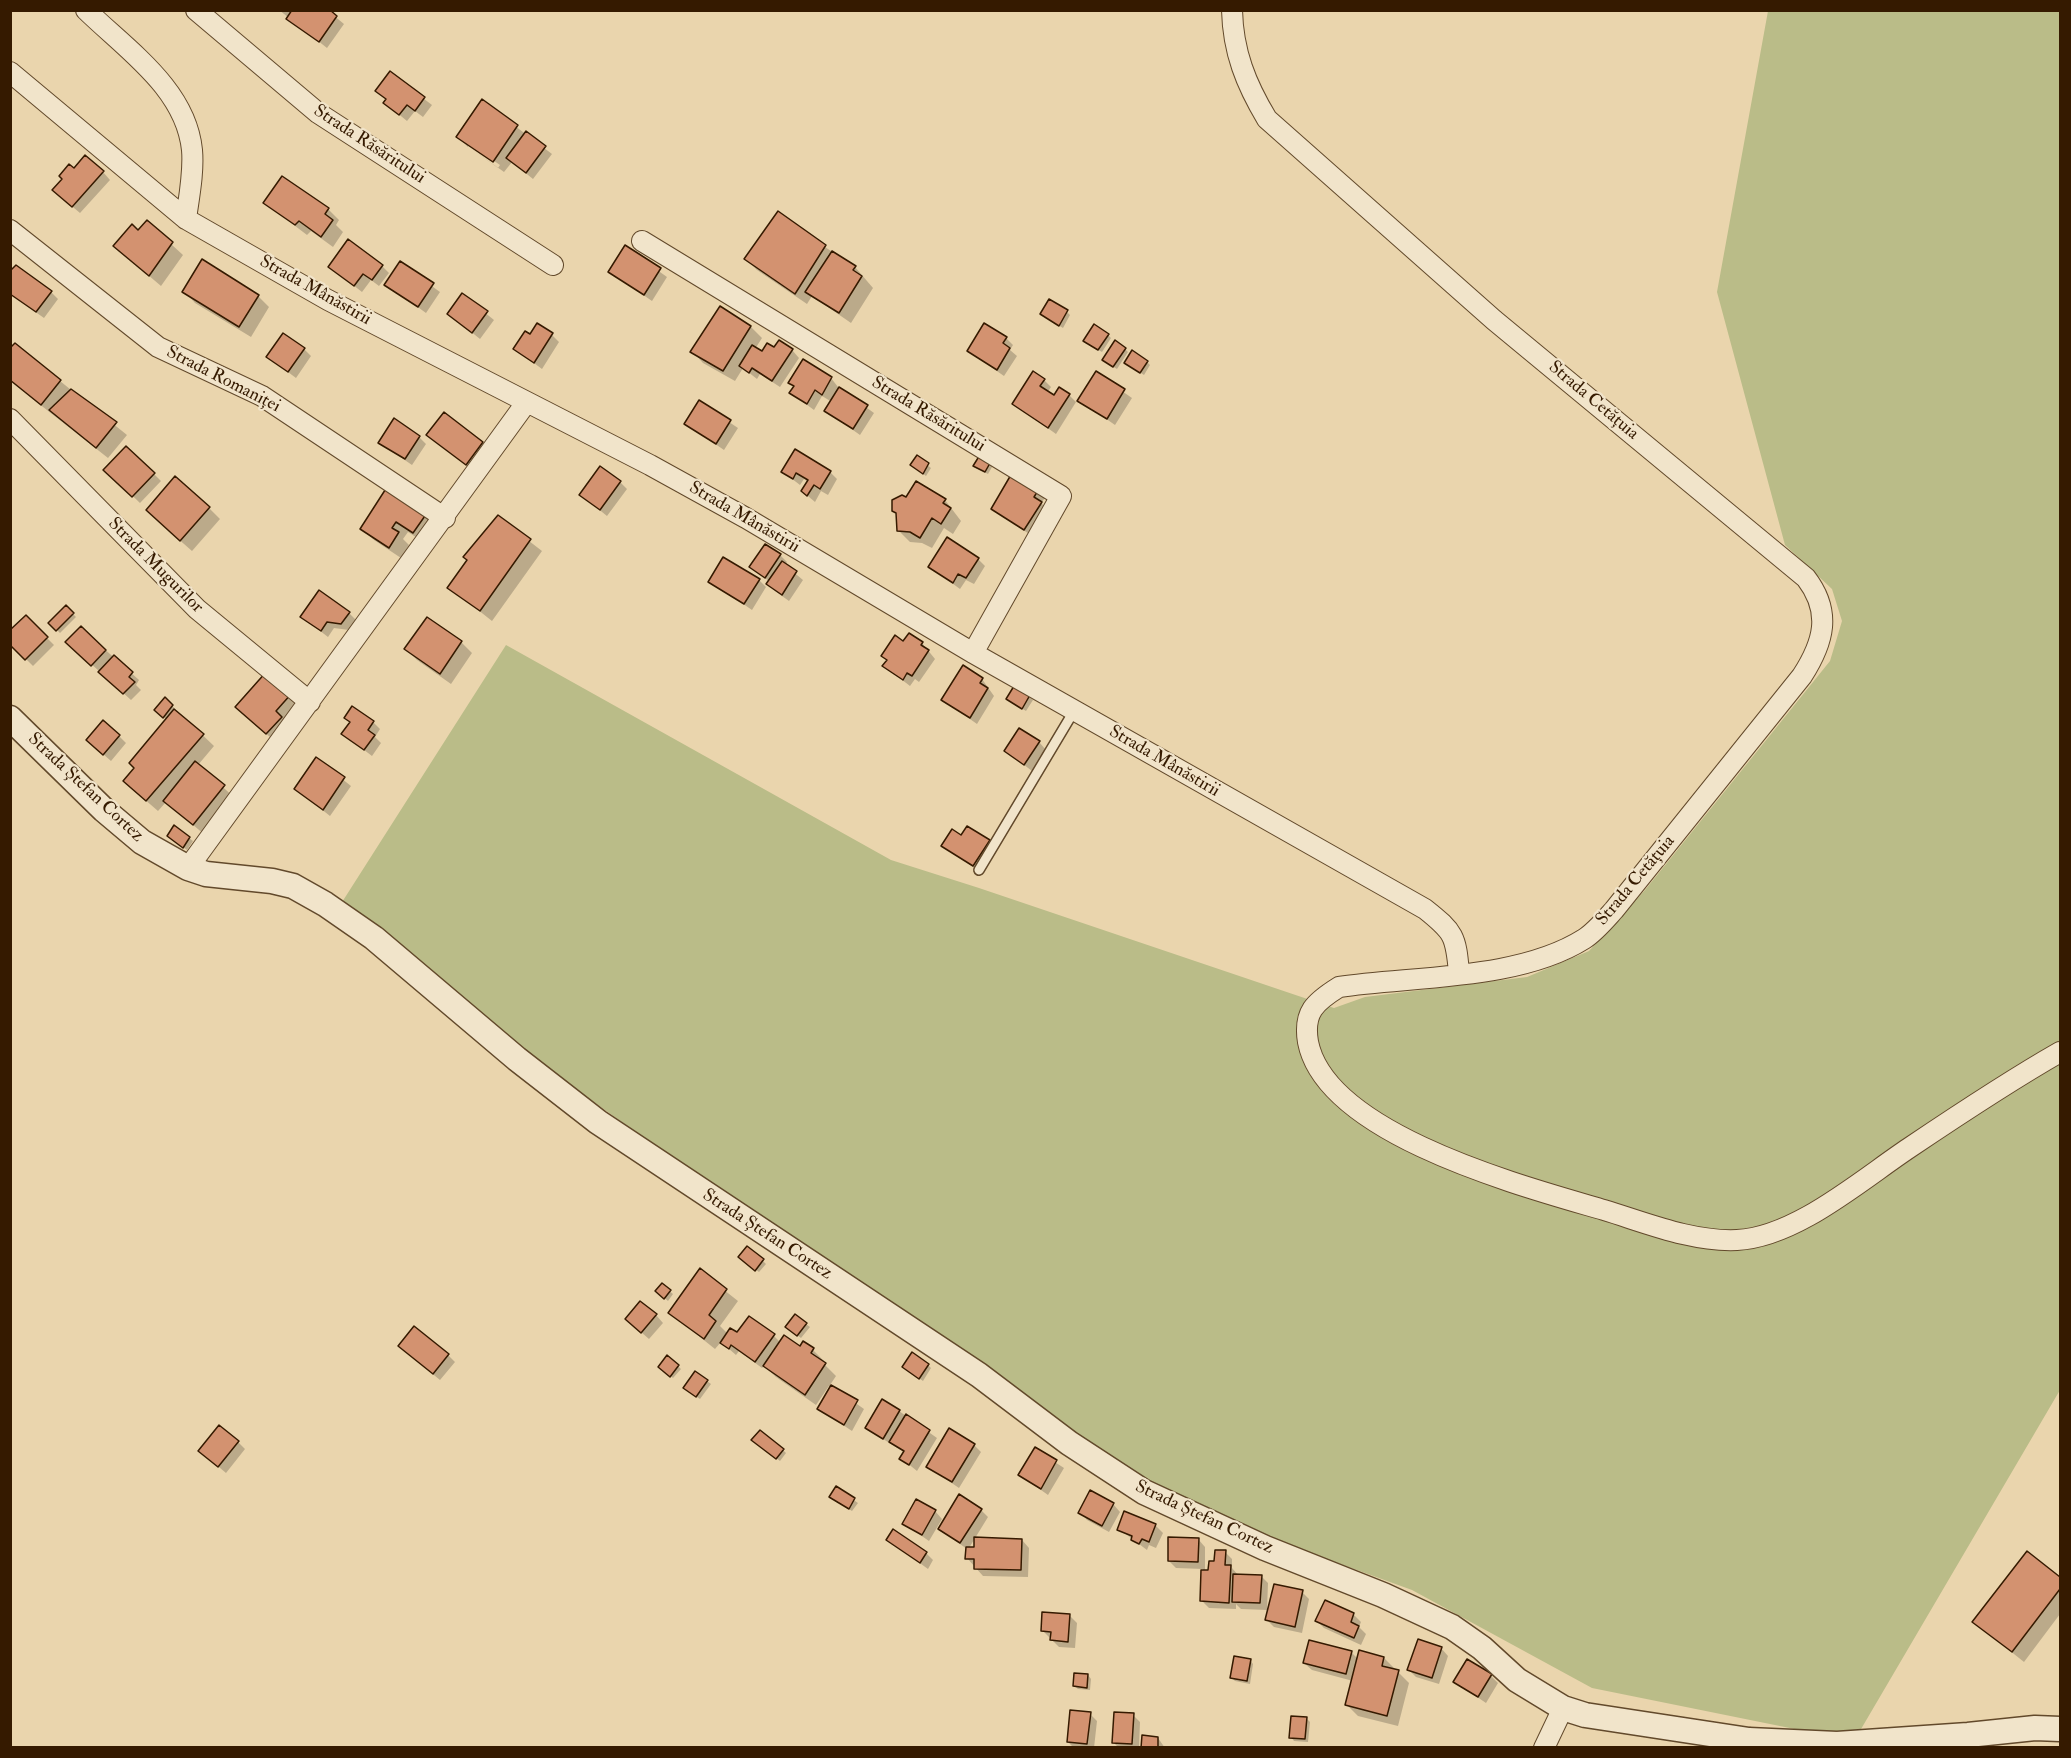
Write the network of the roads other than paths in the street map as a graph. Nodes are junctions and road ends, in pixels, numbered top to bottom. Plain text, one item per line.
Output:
1 (86, 10) edge
2 (196, 10) edge
3 (1232, 10) edge
4 (10, 72) edge
5 (186, 219) junction
6 (10, 230) edge
7 (642, 241) dead end
8 (553, 265) dead end
9 (526, 403) junction
10 (10, 419) edge
11 (445, 518) junction
12 (973, 653) junction
13 (310, 702) junction
14 (1074, 711) junction
15 (10, 718) edge
16 (188, 868) junction
17 (979, 870) dead end
18 (1459, 973) junction
19 (2061, 1052) edge
20 (1563, 1708) junction
21 (2061, 1729) edge
22 (1837, 1746) edge
23 (1544, 1748) edge

1 - 5 street
2 - 8 street, Strada Răsăritului
3 - 18 street, Strada Cetățuia
4 - 5 street, Strada Mânăstirii
5 - 9 street, Strada Mânăstirii
6 - 11 street, Strada Romaniței
7 - 12 street, Strada Răsăritului
9 - 11 street
9 - 12 street, Strada Mânăstirii
10 - 13 street, Strada Mugurilor
11 - 13 street
12 - 14 street, Strada Mânăstirii
13 - 16 street
14 - 17 lane
14 - 18 street, Strada Mânăstirii
15 - 16 street, Strada Ștefan Cortez
16 - 20 street, Strada Ștefan Cortez
18 - 19 street, Strada Cetățuia
20 - 22 street, Strada Ștefan Cortez
20 - 23 street
21 - 22 street, Strada Ștefan Cortez

